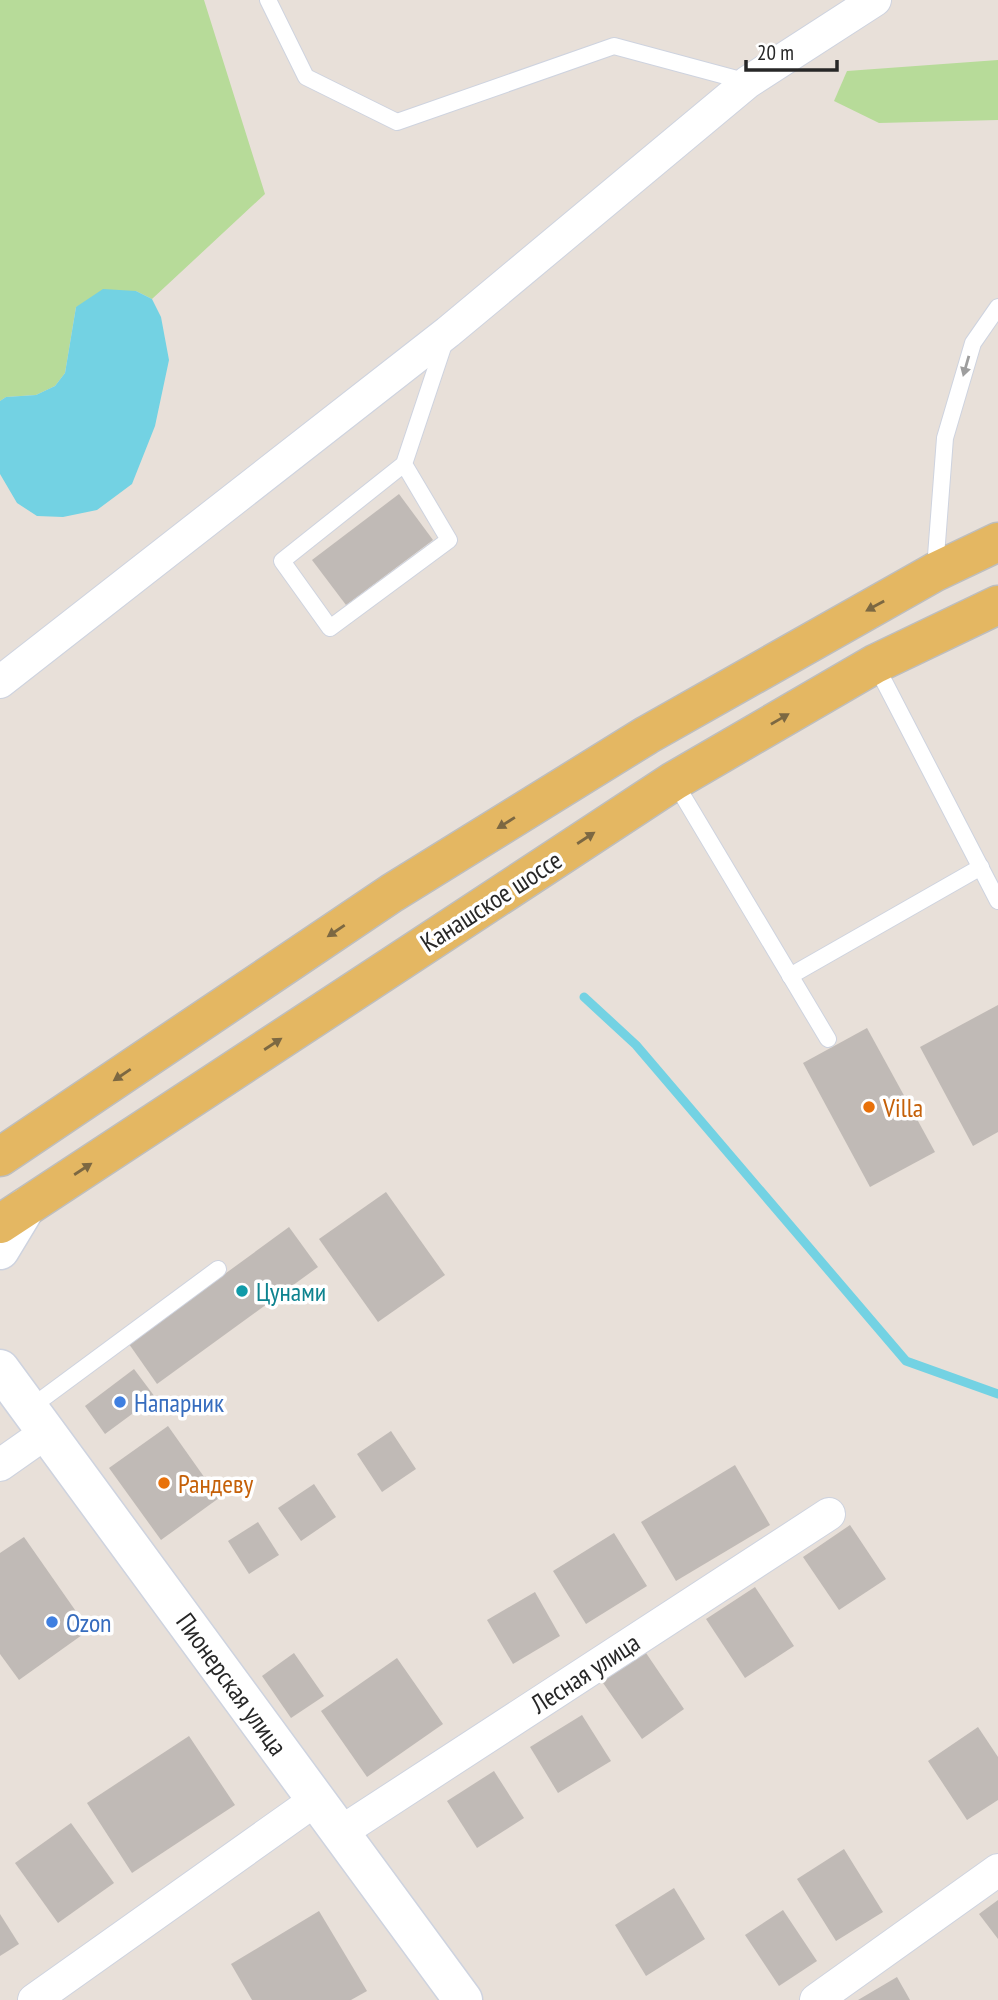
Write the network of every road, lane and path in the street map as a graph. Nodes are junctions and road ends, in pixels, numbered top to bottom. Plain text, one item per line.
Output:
1 (268, 0) edge
2 (876, 0) edge
3 (748, 82) junction
4 (998, 307) edge
5 (448, 332) junction
6 (404, 464) junction
7 (998, 542) edge
8 (935, 572) junction
9 (998, 605) edge
10 (875, 664) junction
11 (0, 682) edge
12 (674, 781) junction
13 (981, 867) junction
14 (998, 901) edge
15 (790, 976) junction
16 (828, 1039) dead end
17 (0, 1157) edge
18 (13, 1216) edge
19 (0, 1250) edge
20 (218, 1269) dead end
21 (0, 1368) edge
22 (39, 1420) junction
23 (0, 1465) edge
24 (829, 1514) dead end
25 (317, 1799) junction
26 (341, 1832) junction
27 (998, 1870) edge
28 (34, 2000) edge
29 (463, 2000) edge
30 (816, 2000) edge

1 - 3 lane
2 - 3 street
3 - 5 street
4 -> 8 lane
5 - 6 lane
5 - 11 street
6 - 6 lane
7 - 8 main road
8 -> 17 main road
9 - 10 main road, Канашское шоссе
12 -> 10 main road, Канашское шоссе
10 - 13 lane
12 - 15 lane
18 -> 12 main road, Канашское шоссе
13 - 14 lane
13 - 15 lane
15 - 16 lane
18 - 19 street
20 - 22 lane
21 - 22 street, Пионерская улица
22 - 23 street
22 - 25 street, Пионерская улица
24 - 26 street, Лесная улица
25 - 26 street, Пионерская улица
25 - 28 street
26 - 29 street, Пионерская улица
27 - 30 street

